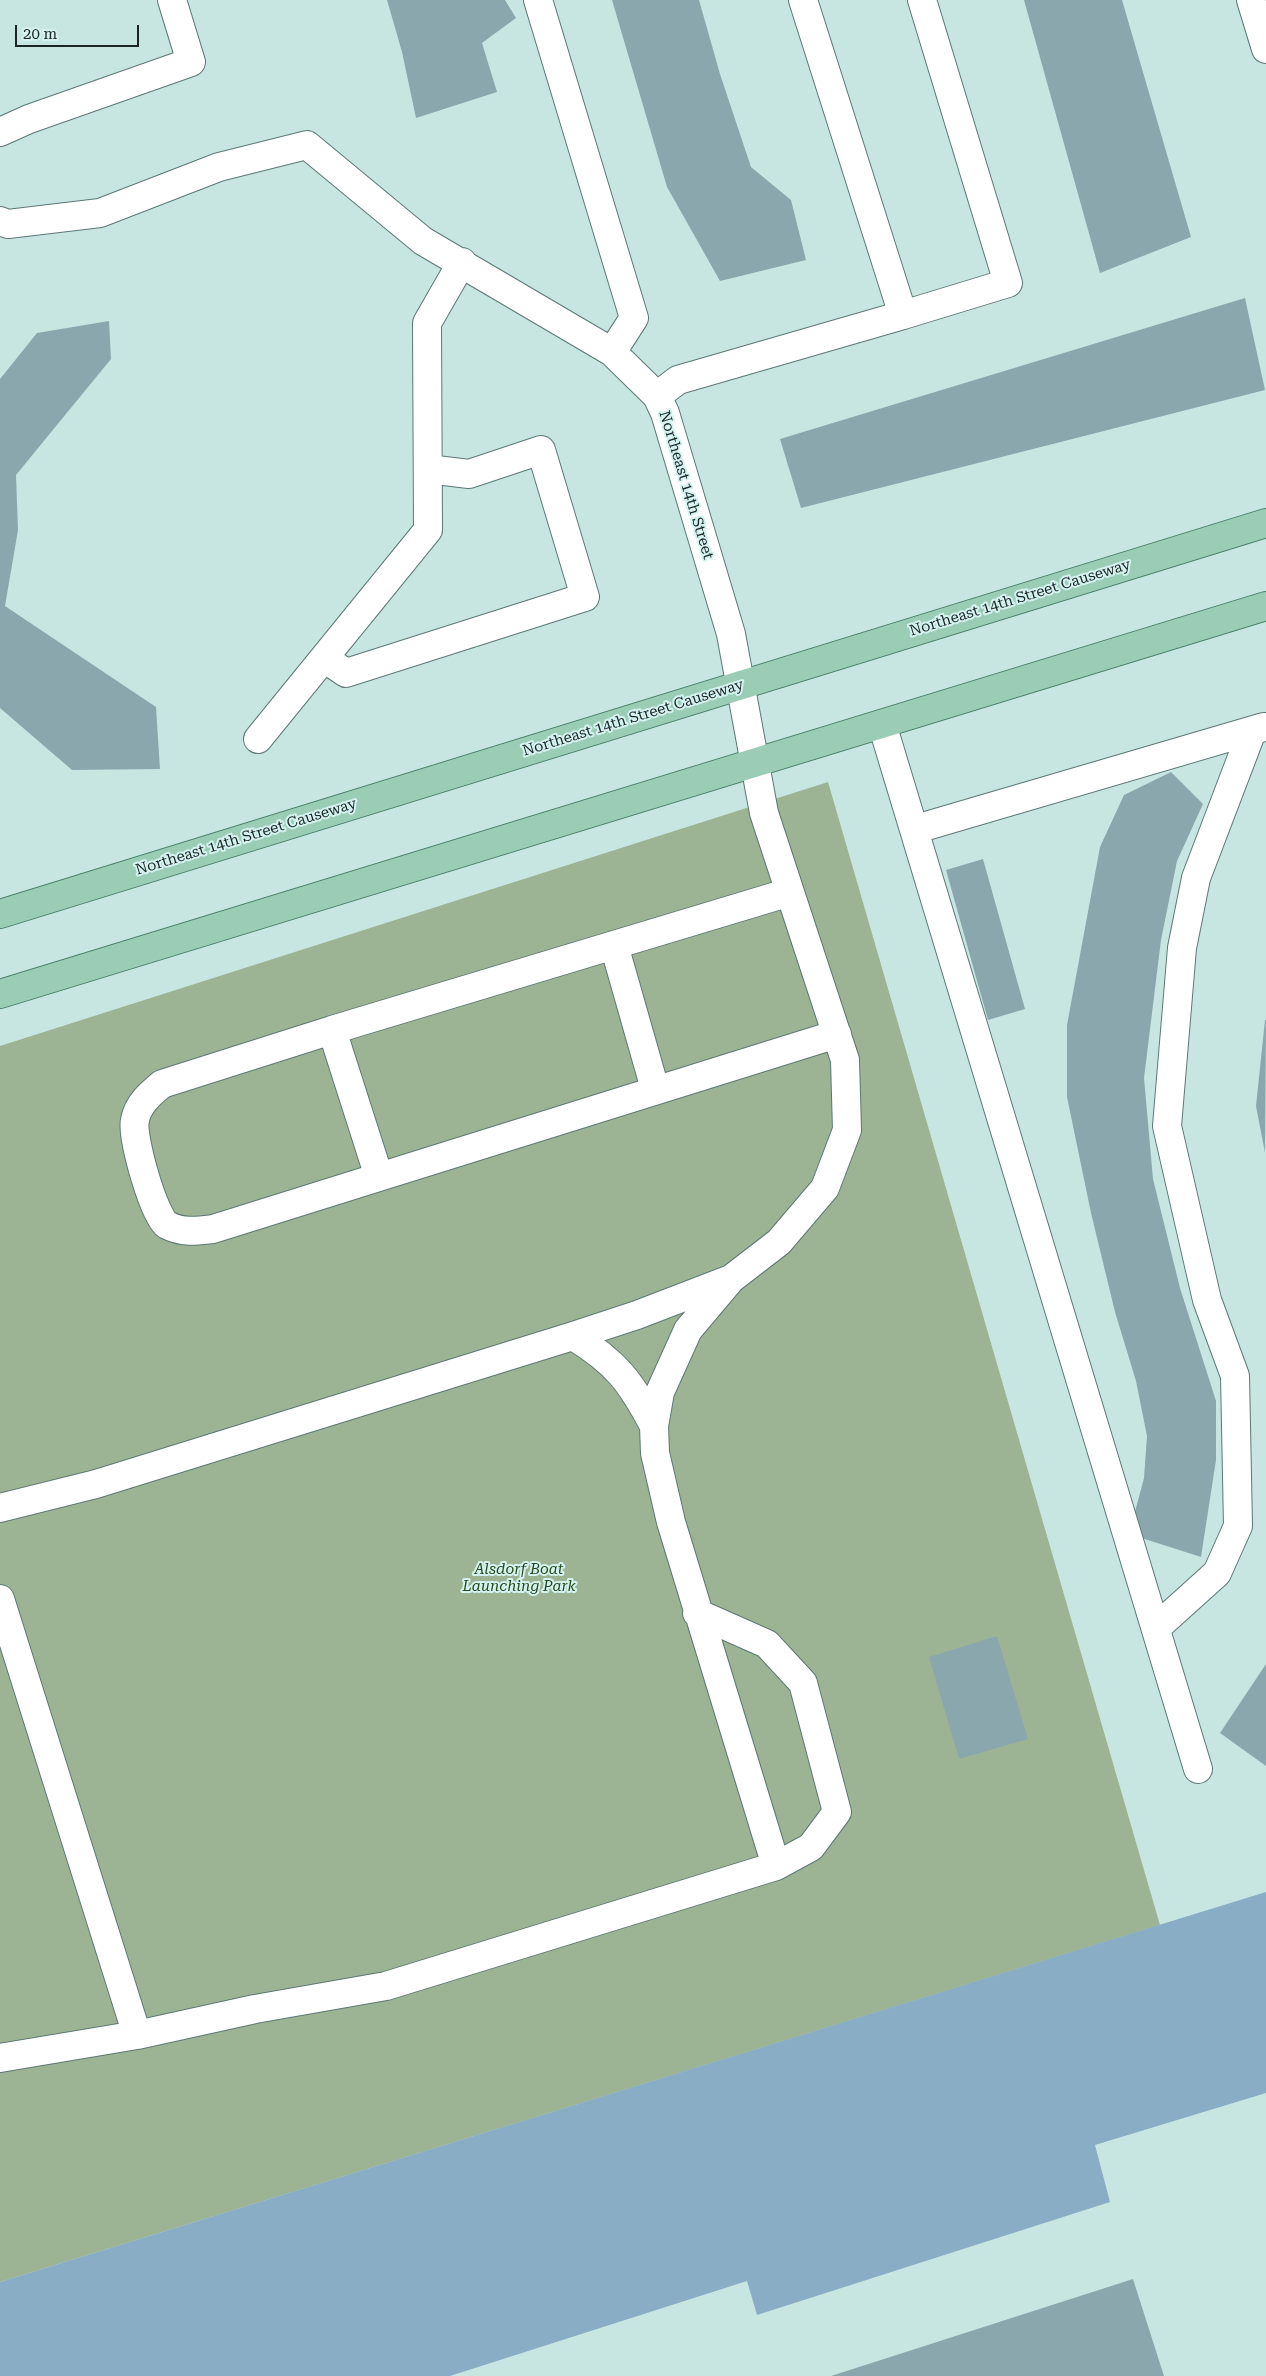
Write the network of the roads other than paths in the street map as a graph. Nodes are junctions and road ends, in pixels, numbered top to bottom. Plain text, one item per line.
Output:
1 (172, 0) edge
2 (538, 0) edge
3 (803, 0) edge
4 (922, 0) edge
5 (1251, 0) edge
6 (1266, 49) edge
7 (0, 132) edge
8 (0, 221) edge
9 (462, 262) junction
10 (903, 315) junction
11 (612, 352) junction
12 (657, 396) junction
13 (428, 469) junction
14 (1266, 522) edge
15 (1266, 606) edge
16 (324, 658) junction
17 (740, 685) junction
18 (882, 724) junction
19 (1259, 729) edge
20 (258, 738) dead end
21 (754, 762) junction
22 (916, 829) junction
23 (790, 892) junction
24 (0, 914) edge
25 (614, 945) junction
26 (0, 994) edge
27 (332, 1030) junction
28 (837, 1034) junction
29 (655, 1089) junction
30 (379, 1177) junction
31 (731, 1279) junction
32 (573, 1336) junction
33 (654, 1426) junction
34 (0, 1508) edge
35 (0, 1599) edge
36 (697, 1613) junction
37 (1156, 1628) junction
38 (1198, 1769) dead end
39 (776, 1866) junction
40 (137, 2035) junction
41 (0, 2058) edge

1 - 7 street
2 - 11 street
3 - 10 street
4 - 10 street
5 - 6 street
8 - 9 street, Northeast 14th Street
9 - 11 street, Northeast 14th Street
9 - 13 street
10 - 12 street
11 - 12 street, Northeast 14th Street
12 - 17 street, Northeast 14th Street
13 - 16 street
13 - 16 street
14 - 17 main road, Northeast 14th Street Causeway
15 - 18 main road
16 - 20 street
17 - 21 street, Northeast 14th Street
17 - 24 main road, Northeast 14th Street Causeway
18 - 21 main road
18 - 22 street
19 - 22 street
19 - 37 street
21 - 23 street, Northeast 14th Street
21 - 26 main road
22 - 37 street
23 - 25 street
23 - 28 street, Northeast 14th Street
25 - 27 street
25 - 29 street
27 - 30 street
27 - 30 street
28 - 29 street
28 - 31 street, Northeast 14th Street
29 - 30 street
31 - 32 street
31 - 33 street
32 - 33 street
32 - 34 street
33 - 36 street
35 - 40 street
36 - 39 street
36 - 39 street
37 - 38 street
39 - 40 street
40 - 41 street

